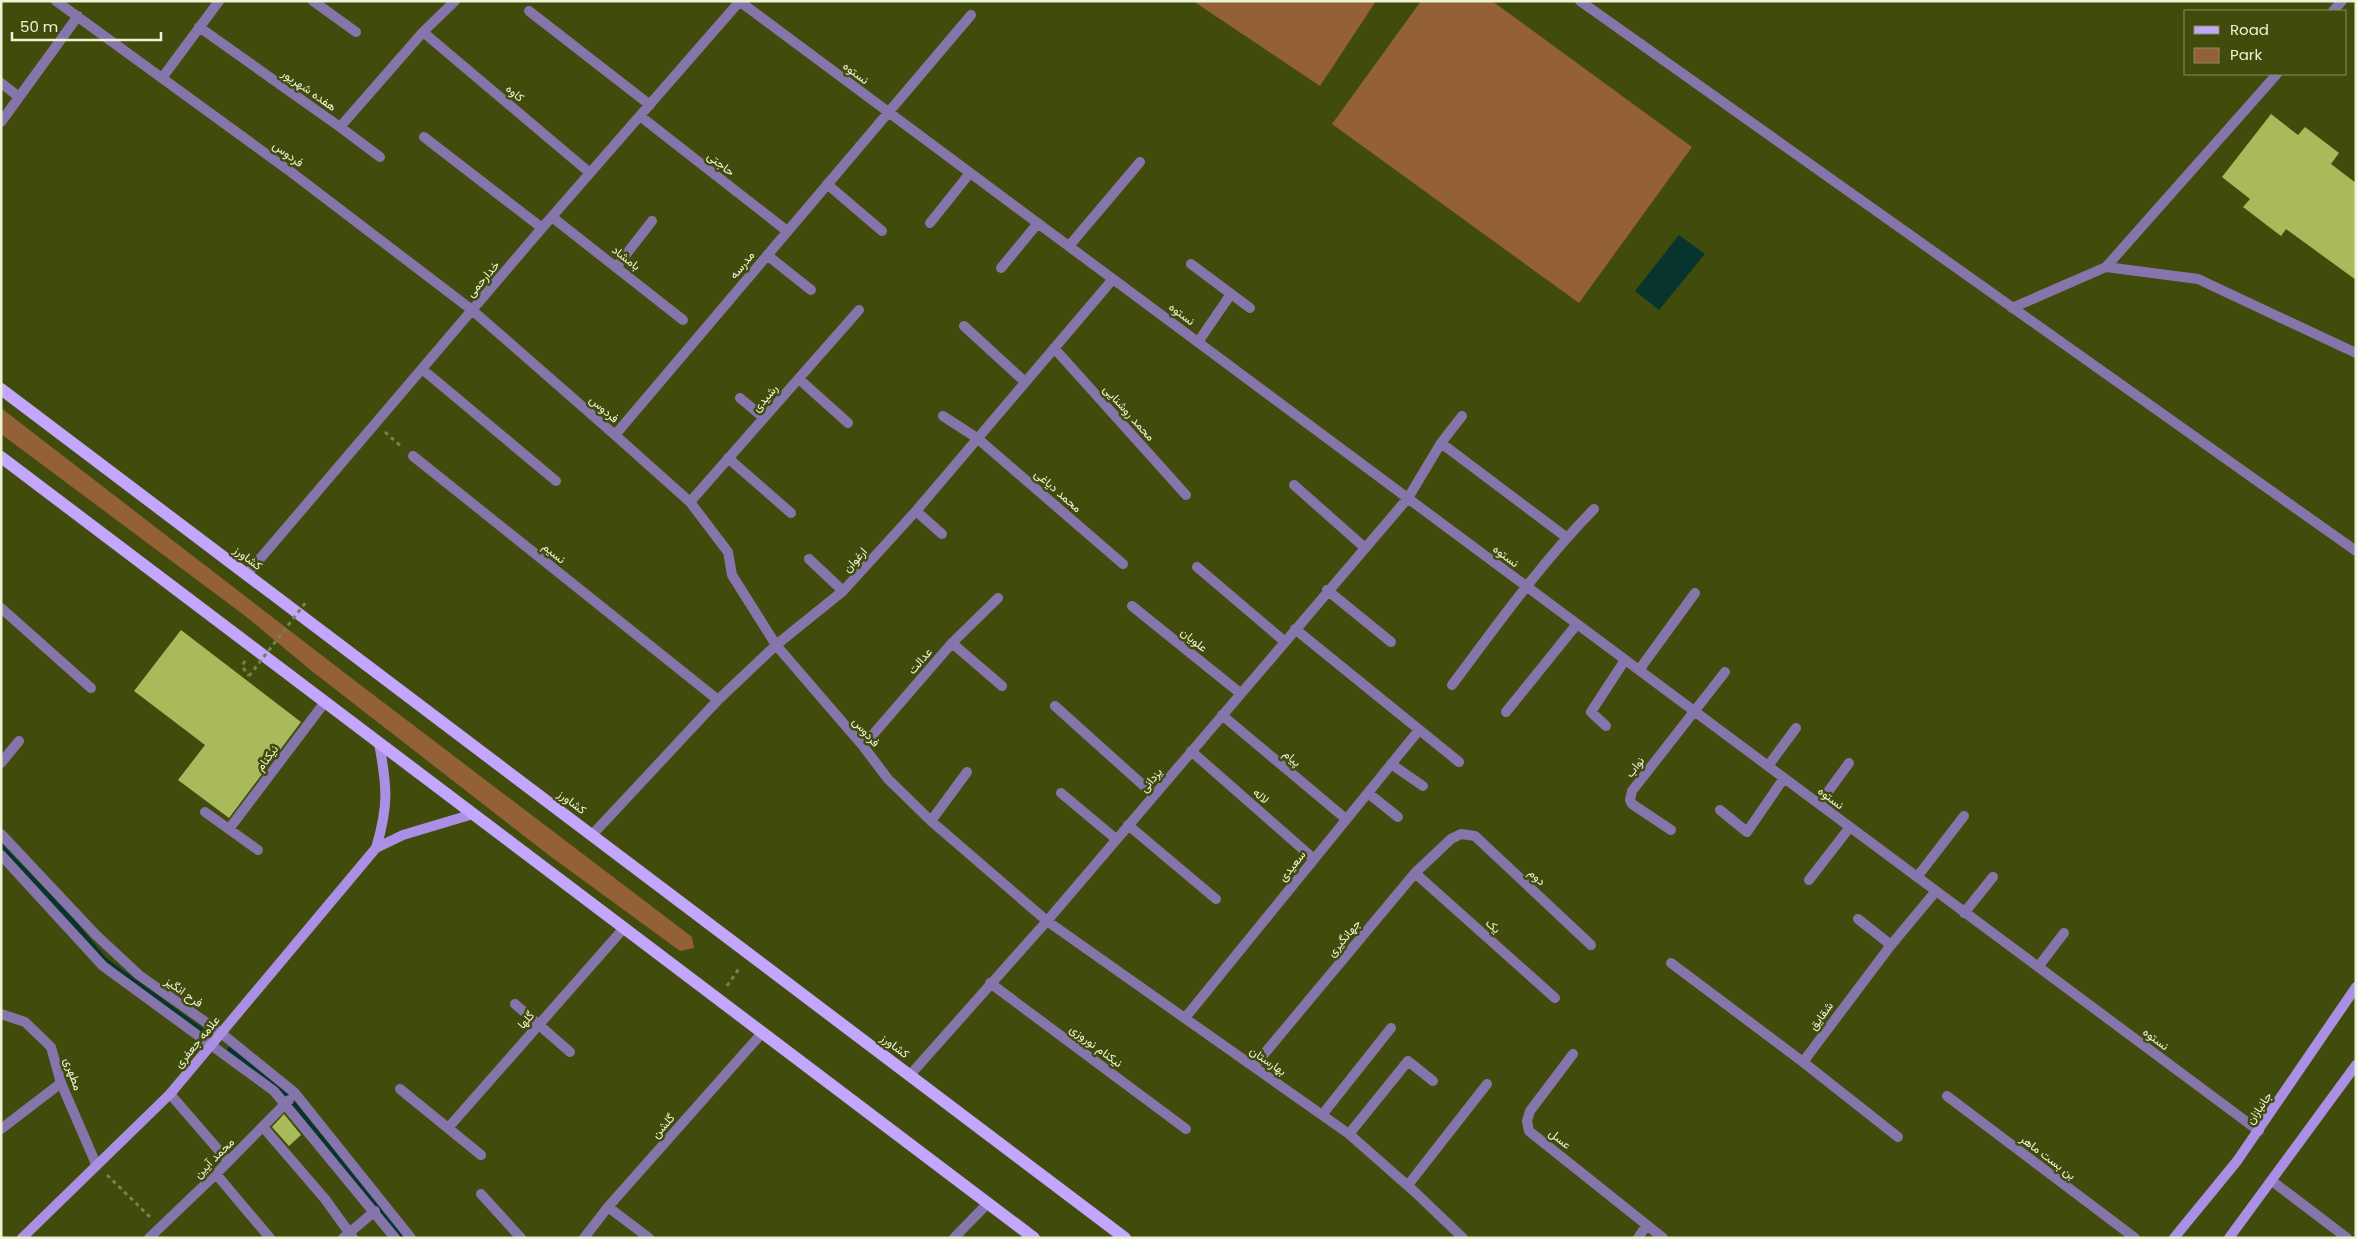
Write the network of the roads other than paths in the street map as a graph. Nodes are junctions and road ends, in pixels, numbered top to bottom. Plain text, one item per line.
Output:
1 (313, 1) edge
2 (455, 1) edge
3 (740, 1) edge
4 (1580, 1) edge
5 (57, 2) edge
6 (215, 3) edge
7 (529, 10) dead end
8 (971, 15) dead end
9 (78, 16) junction
10 (199, 27) junction
11 (356, 32) dead end
12 (423, 32) junction
13 (2276, 75) edge
14 (162, 78) junction
15 (1, 83) edge
16 (20, 96) junction
17 (650, 105) junction
18 (888, 112) junction
19 (640, 116) junction
20 (1, 122) edge
21 (340, 127) junction
22 (424, 137) dead end
23 (380, 157) dead end
24 (1140, 162) dead end
25 (970, 172) junction
26 (590, 173) junction
27 (827, 184) junction
28 (552, 217) junction
29 (652, 221) dead end
30 (930, 223) dead end
31 (1038, 223) junction
32 (542, 228) junction
33 (787, 231) junction
34 (882, 231) dead end
35 (1068, 246) junction
36 (767, 255) junction
37 (1191, 264) dead end
38 (617, 266) junction
39 (2106, 267) junction
40 (1001, 268) dead end
41 (1113, 279) junction
42 (811, 290) dead end
43 (1231, 294) junction
44 (1250, 308) dead end
45 (2012, 308) junction
46 (472, 310) junction
47 (859, 310) dead end
48 (683, 320) dead end
49 (964, 326) dead end
50 (1198, 342) junction
51 (1054, 348) junction
52 (2356, 353) edge
53 (422, 369) junction
54 (799, 379) junction
55 (1024, 381) junction
56 (1, 389) edge
57 (740, 398) dead end
58 (943, 416) dead end
59 (1462, 416) dead end
60 (764, 418) junction
61 (848, 423) dead end
62 (615, 435) junction
63 (977, 438) junction
64 (1442, 443) junction
65 (413, 456) road end
66 (1, 457) edge
67 (728, 458) junction
68 (556, 480) dead end
69 (1294, 485) dead end
70 (1186, 495) dead end
71 (1408, 498) junction
72 (690, 502) junction
73 (1594, 509) dead end
74 (916, 511) junction
75 (791, 513) dead end
76 (942, 534) dead end
77 (1566, 537) junction
78 (1364, 547) junction
79 (2356, 551) edge
80 (809, 559) dead end
81 (1123, 564) dead end
82 (1197, 567) dead end
83 (247, 574) junction
84 (1526, 586) junction
85 (1327, 590) junction
86 (843, 591) junction
87 (1695, 593) dead end
88 (998, 598) dead end
89 (1132, 606) dead end
90 (1, 608) edge
91 (1577, 624) junction
92 (1295, 629) junction
93 (1284, 641) junction
94 (1391, 642) dead end
95 (952, 643) junction
96 (776, 645) junction
97 (1624, 660) junction
98 (1639, 670) junction
99 (1725, 672) dead end
100 (1452, 685) dead end
101 (1002, 686) dead end
102 (91, 688) dead end
103 (1240, 693) junction
104 (718, 700) junction
105 (325, 702) junction
106 (1055, 706) dead end
107 (1506, 712) dead end
108 (1695, 712) junction
109 (1222, 715) junction
110 (1606, 726) dead end
111 (1796, 728) dead end
112 (1419, 730) junction
113 (19, 741) dead end
114 (380, 743) junction
115 (863, 746) junction
116 (1191, 752) junction
117 (1, 762) edge
118 (1459, 762) dead end
119 (1849, 763) dead end
120 (1391, 764) junction
121 (1768, 766) junction
122 (967, 772) dead end
123 (1784, 778) junction
124 (1423, 786) dead end
125 (1368, 792) junction
126 (1062, 793) dead end
127 (1154, 795) junction
128 (1819, 804) junction
129 (1720, 810) dead end
130 (205, 812) dead end
131 (473, 814) junction
132 (1964, 816) dead end
133 (1398, 817) dead end
134 (1346, 819) junction
135 (931, 821) junction
136 (1128, 825) junction
137 (1850, 827) junction
138 (229, 829) junction
139 (1671, 830) dead end
140 (1, 834) edge
141 (1461, 834) joint
142 (592, 835) junction
143 (1116, 839) junction
144 (376, 848) junction
145 (258, 850) dead end
146 (1, 855) edge
147 (1314, 859) junction
148 (1415, 873) junction
149 (1917, 877) junction
150 (1993, 877) dead end
151 (1809, 880) dead end
152 (1936, 891) junction
153 (1216, 899) dead end
154 (1964, 913) junction
155 (1858, 919) dead end
156 (1047, 921) junction
157 (624, 928) junction
158 (2064, 933) dead end
159 (1591, 945) dead end
160 (1891, 945) junction
161 (1671, 963) dead end
162 (2038, 967) junction
163 (990, 983) junction
164 (2356, 987) edge
165 (1555, 998) dead end
166 (515, 1004) dead end
167 (1, 1014) edge
168 (1185, 1018) junction
169 (538, 1026) junction
170 (1391, 1028) dead end
171 (220, 1033) junction
172 (762, 1033) junction
173 (211, 1045) junction
174 (570, 1052) dead end
175 (1573, 1054) dead end
176 (1803, 1062) junction
177 (1254, 1066) junction
178 (2354, 1070) edge
179 (910, 1075) junction
180 (1433, 1081) dead end
181 (61, 1082) junction
182 (1486, 1084) dead end
183 (400, 1089) dead end
184 (170, 1094) junction
185 (294, 1094) junction
186 (1947, 1096) dead end
187 (286, 1103) junction
188 (1322, 1115) junction
189 (263, 1127) junction
190 (448, 1128) junction
191 (1, 1129) edge
192 (1186, 1129) dead end
193 (2259, 1131) junction
194 (1349, 1134) junction
195 (1898, 1137) dead end
196 (481, 1155) dead end
197 (228, 1161) junction
198 (96, 1164) junction
199 (216, 1174) junction
200 (2272, 1181) junction
201 (1408, 1186) junction
202 (481, 1194) dead end
203 (988, 1203) junction
204 (608, 1207) junction
205 (375, 1211) junction
206 (1646, 1226) junction
207 (348, 1236) edge
208 (22, 1238) edge
209 (149, 1238) edge
210 (270, 1238) edge
211 (395, 1238) edge
212 (411, 1238) edge
213 (522, 1238) edge
214 (584, 1238) edge
215 (649, 1238) edge
216 (954, 1238) edge
217 (1034, 1238) edge
218 (1125, 1238) edge
219 (1463, 1238) edge
220 (1638, 1238) edge
221 (1663, 1238) edge
222 (2135, 1238) edge
223 (2174, 1238) edge
224 (2229, 1238) edge
225 (2347, 1238) edge

1 - 11 street
2 - 12 street, هفده شهریور
3 - 17 street, خدارحمی
3 - 18 street, نستوه
4 - 45 street
5 - 9 street, فردوس
6 - 10 street
7 - 17 street
8 - 18 street, مدرسه
9 - 14 street, فردوس
9 - 16 street
10 - 14 street
10 - 21 street, هفده شهریور
12 - 21 street, هفده شهریور
12 - 26 street, کاوه
13 - 39 street
14 - 46 street, فردوس
15 - 16 street
16 - 20 street
17 - 19 street, خدارحمی
18 - 25 street, نستوه
18 - 27 street, مدرسه
19 - 26 street, خدارحمی
19 - 33 street, حاجتی
21 - 23 street
22 - 32 street
24 - 35 street
25 - 30 street
25 - 31 street, نستوه
26 - 28 street, خدارحمی
27 - 33 street, مدرسه
27 - 34 street
28 - 32 street, خدارحمی
28 - 38 street, بامشاد
29 - 38 street
31 - 35 street, نستوه
31 - 40 street
32 - 46 street, خدارحمی
33 - 36 street, مدرسه
35 - 41 street, نستوه
36 - 42 street
36 - 62 street, مدرسه
37 - 43 street
38 - 48 street, بامشاد
39 - 45 street
39 - 52 street
41 - 50 street, نستوه
41 - 51 street, ارغوان
43 - 44 street
43 - 50 street
45 - 79 street
46 - 53 street, خدارحمی
46 - 62 street, فردوس
47 - 54 street, رشیدی
49 - 55 street
50 - 71 street, نستوه
51 - 55 street, ارغوان
51 - 70 street, محمد روشنایی
53 - 68 street
53 - 83 street, خدارحمی
54 - 60 street, رشیدی
54 - 61 street
55 - 63 street, ارغوان
56 - 83 main road, کشاورز
57 - 60 street
58 - 63 street, محمد دیاغی
59 - 64 street, یزدانی
60 - 67 street, رشیدی
62 - 72 street, فردوس
63 - 74 street, ارغوان
63 - 81 street, محمد دیاغی
64 - 71 street, یزدانی
64 - 77 street
65 - 104 street, نسیم
66 - 105 main road
67 - 72 street, رشیدی
67 - 75 street
69 - 78 street
71 - 78 street, یزدانی
71 - 84 street, نستوه
72 - 96 street, فردوس
73 - 77 street
74 - 76 street
74 - 86 street, ارغوان
77 - 84 street
78 - 85 street, یزدانی
80 - 86 street
82 - 93 street
83 - 142 main road, کشاورز
84 - 91 street, نستوه
84 - 100 street
85 - 92 street, یزدانی
85 - 94 street
86 - 96 street, ارغوان
87 - 98 street
88 - 95 street, عدالت
89 - 103 street, علویان
90 - 102 street
91 - 97 street, نستوه
91 - 107 street
92 - 93 street, یزدانی
92 - 112 street
93 - 103 street, یزدانی
95 - 101 street
95 - 115 street, عدالت
96 - 104 street, ارغوان
96 - 115 street, فردوس
97 - 98 street, نستوه
97 - 110 street
98 - 108 street, نستوه
99 - 108 street
103 - 109 street, یزدانی
104 - 142 street, ارغوان
105 - 114 main road
105 - 138 street, نیکنام
106 - 127 street
108 - 121 street, نستوه
108 - 139 street, نواب
109 - 116 street, یزدانی
109 - 134 street, پیام
111 - 121 street
112 - 118 street
112 - 120 street, سعیدی
113 - 117 street
114 - 131 main road
114 - 144 main road, علامه جعفری
115 - 135 street, فردوس
116 - 127 street, یزدانی
116 - 147 street, لاله
119 - 128 street
120 - 124 street
120 - 125 street, سعیدی
121 - 123 street, نستوه
122 - 135 street
123 - 128 street, نستوه
123 - 129 street
125 - 133 street
125 - 134 street, سعیدی
126 - 143 street
127 - 136 street, یزدانی
128 - 137 street, نستوه
130 - 138 street
131 - 144 main road, علامه جعفری
131 - 157 main road
132 - 149 street
134 - 147 street, سعیدی
135 - 156 street, فردوس
136 - 143 street, یزدانی
136 - 153 street
137 - 149 street, نستوه
137 - 151 street
138 - 145 street
140 - 171 street, فرح انگیز
141 - 148 street, جهانگیری
141 - 159 street, دوم
142 - 179 main road, کشاورز
143 - 156 street, یزدانی
144 - 171 main road, علامه جعفری
146 - 173 street
147 - 168 street, سعیدی
148 - 165 street, یک
148 - 177 street, جهانگیری
149 - 152 street, نستوه
150 - 154 street
152 - 154 street, نستوه
152 - 160 street, شقایق
154 - 162 street, نستوه
155 - 160 street
156 - 163 street, یزدانی
156 - 168 street, بهارستان
157 - 169 street, گلها
157 - 172 main road
158 - 162 street
160 - 176 street, شقایق
161 - 176 street
162 - 193 street, نستوه
163 - 179 street, یزدانی
163 - 192 street, نیکنام نوروزی
164 - 193 main road, جانبازان
166 - 169 street
167 - 181 street, مطهری
168 - 177 street, بهارستان
169 - 174 street
169 - 190 street, گلها
170 - 188 street
171 - 173 main road, علامه جعفری
171 - 185 street, فرح انگیز
172 - 203 main road
172 - 204 street, گلشن
173 - 184 main road, علامه جعفری
173 - 187 street
175 - 206 street, عسل
176 - 195 street
177 - 188 street, بهارستان
178 - 200 main road
179 - 218 main road, کشاورز
180 - 194 street
181 - 191 street
181 - 198 street, مطهری
182 - 201 street
183 - 190 street
184 - 197 street
184 - 198 main road, علامه جعفری
185 - 187 street, محمد آیین
185 - 212 street, فرح انگیز
186 - 222 street, بن بست ماهر
187 - 189 street, محمد آیین
187 - 205 street
188 - 194 street, بهارستان
189 - 197 street, محمد آیین
189 - 207 street
190 - 196 street
193 - 223 main road, جانبازان
194 - 201 street, بهارستان
197 - 199 street, محمد آیین
198 - 208 main road, علامه جعفری
199 - 209 street, محمد آیین
199 - 210 street
200 - 224 main road
200 - 225 street
201 - 219 street, بهارستان
202 - 213 street
203 - 216 street
203 - 217 main road
204 - 214 street, گلشن
204 - 215 street
205 - 207 street
205 - 211 street
206 - 220 street
206 - 221 street

